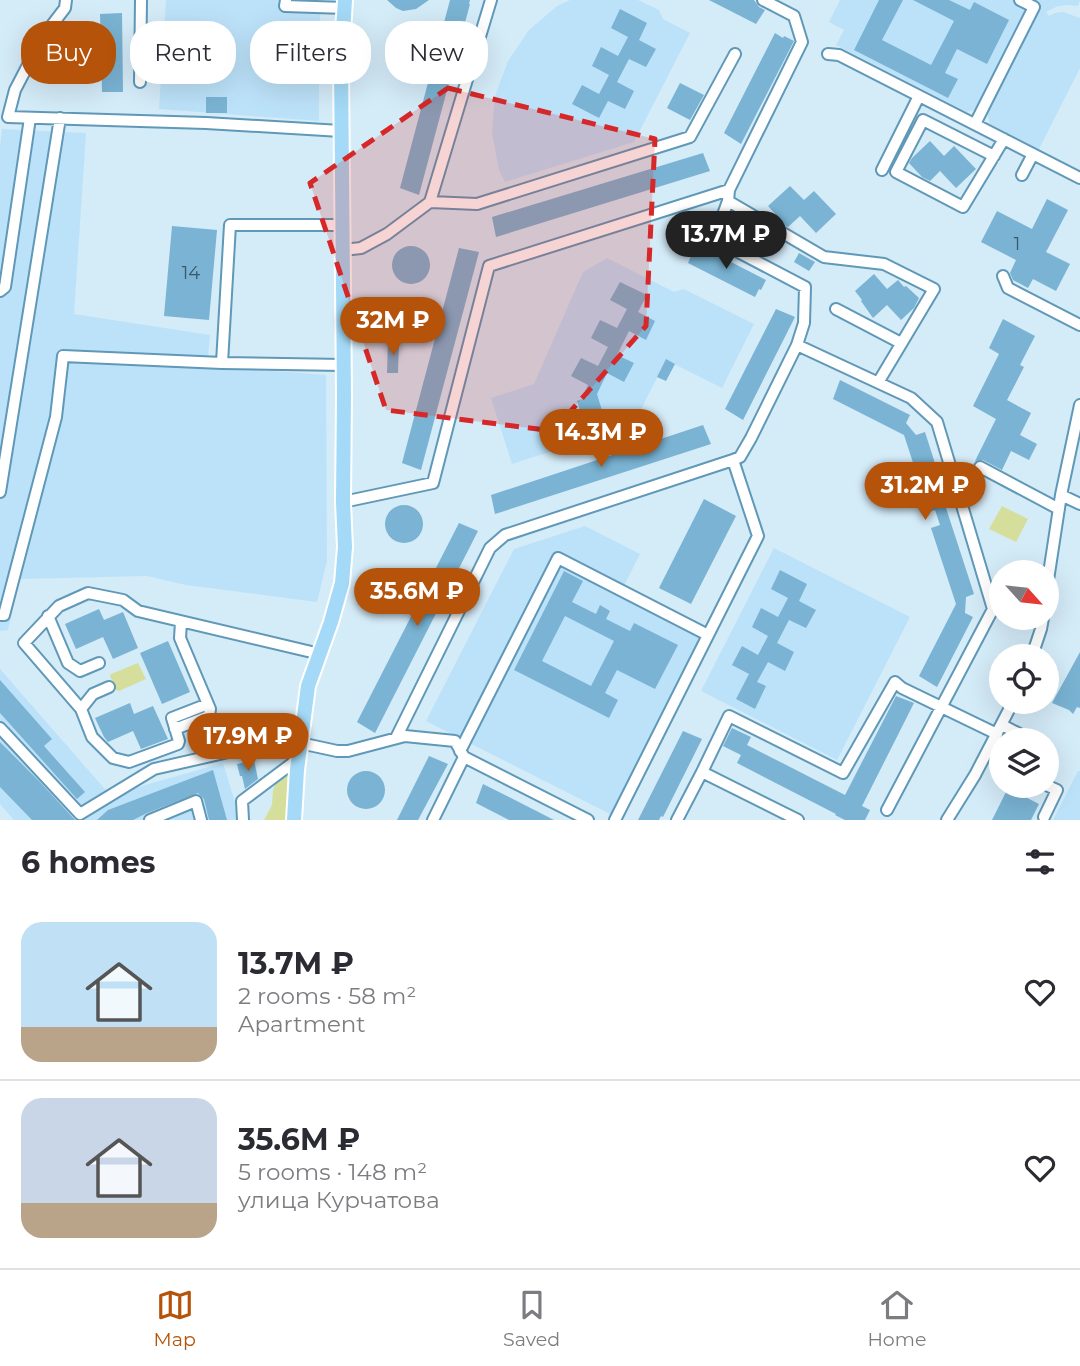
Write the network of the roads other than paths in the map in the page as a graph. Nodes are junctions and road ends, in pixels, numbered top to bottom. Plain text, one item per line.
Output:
1 (66, 0) edge
2 (141, 0) edge
3 (286, 0) edge
4 (491, 0) edge
5 (763, 0) edge
6 (1020, 0) edge
7 (345, 4) edge
8 (141, 21) edge
9 (735, 54) dead end
10 (828, 54) dead end
11 (919, 96) junction
12 (30, 118) junction
13 (60, 118) junction
14 (975, 124) junction
15 (341, 131) junction
16 (1004, 139) junction
17 (1032, 154) junction
18 (994, 156) junction
19 (882, 170) dead end
20 (1022, 175) dead end
21 (1080, 178) edge
22 (728, 196) junction
23 (430, 202) junction
24 (342, 225) junction
25 (343, 250) junction
26 (1003, 276) dead end
27 (0, 291) edge
28 (836, 309) dead end
29 (1080, 325) edge
30 (901, 343) junction
31 (797, 345) junction
32 (222, 363) junction
33 (343, 365) junction
34 (879, 382) junction
35 (1080, 405) edge
36 (1077, 435) edge
37 (733, 460) junction
38 (980, 467) dead end
39 (0, 492) edge
40 (1061, 495) junction
41 (343, 502) junction
42 (1080, 504) edge
43 (1059, 509) junction
44 (1051, 560) edge
45 (0, 615) edge
46 (48, 616) junction
47 (181, 622) junction
48 (708, 635) junction
49 (320, 654) junction
50 (99, 663) dead end
51 (72, 666) junction
52 (56, 680) junction
53 (109, 687) dead end
54 (208, 704) junction
55 (942, 706) junction
56 (81, 709) junction
57 (209, 716) junction
58 (0, 728) edge
59 (997, 728) edge
60 (175, 729) junction
61 (228, 738) dead end
62 (396, 738) junction
63 (300, 743) junction
64 (989, 749) edge
65 (462, 754) junction
66 (298, 759) junction
67 (702, 772) junction
68 (1054, 798) edge
69 (887, 810) dead end
70 (83, 817) edge
71 (1044, 817) dead end
72 (150, 820) edge
73 (201, 820) edge
74 (243, 820) edge
75 (294, 820) edge
76 (433, 820) edge
77 (588, 820) edge
78 (615, 820) edge
79 (677, 820) edge
80 (799, 820) edge
81 (947, 820) edge

1 - 12 street
2 - 8 street
3 - 7 street
4 - 23 street
5 - 22 street
6 - 14 street
7 - 15 main road
9 - 23 street
10 - 11 street
11 - 14 street
11 - 19 street
12 - 13 street
12 - 27 street
13 - 15 street
13 - 39 street
14 - 16 street
15 - 24 main road
16 - 17 street
16 - 18 street
17 - 20 street
17 - 21 street
18 - 18 street
22 - 30 street
22 - 31 street
22 - 41 street
23 - 25 street
24 - 25 main road
24 - 32 street
25 - 33 main road
26 - 29 street
28 - 30 street
30 - 34 street
31 - 34 street
31 - 37 street
32 - 33 street
32 - 45 street
33 - 41 main road
34 - 55 street
35 - 36 street
36 - 40 street
37 - 48 street
37 - 62 street
38 - 43 street
40 - 42 street
40 - 43 street
41 - 49 main road
43 - 44 street
46 - 47 street
46 - 51 street
46 - 52 street
47 - 49 street
47 - 54 street
48 - 65 street
48 - 78 street
49 - 63 main road
50 - 51 street
51 - 52 street
52 - 56 street
53 - 56 street
54 - 57 street
54 - 60 street
55 - 59 street
55 - 67 street
55 - 69 street
56 - 60 street
57 - 60 street
57 - 61 street
58 - 70 street
62 - 63 street
62 - 65 street
63 - 66 main road
63 - 70 street
64 - 81 street
65 - 76 street
65 - 77 street
66 - 74 street
66 - 75 main road
67 - 79 street
67 - 80 street
68 - 71 street
72 - 73 street

